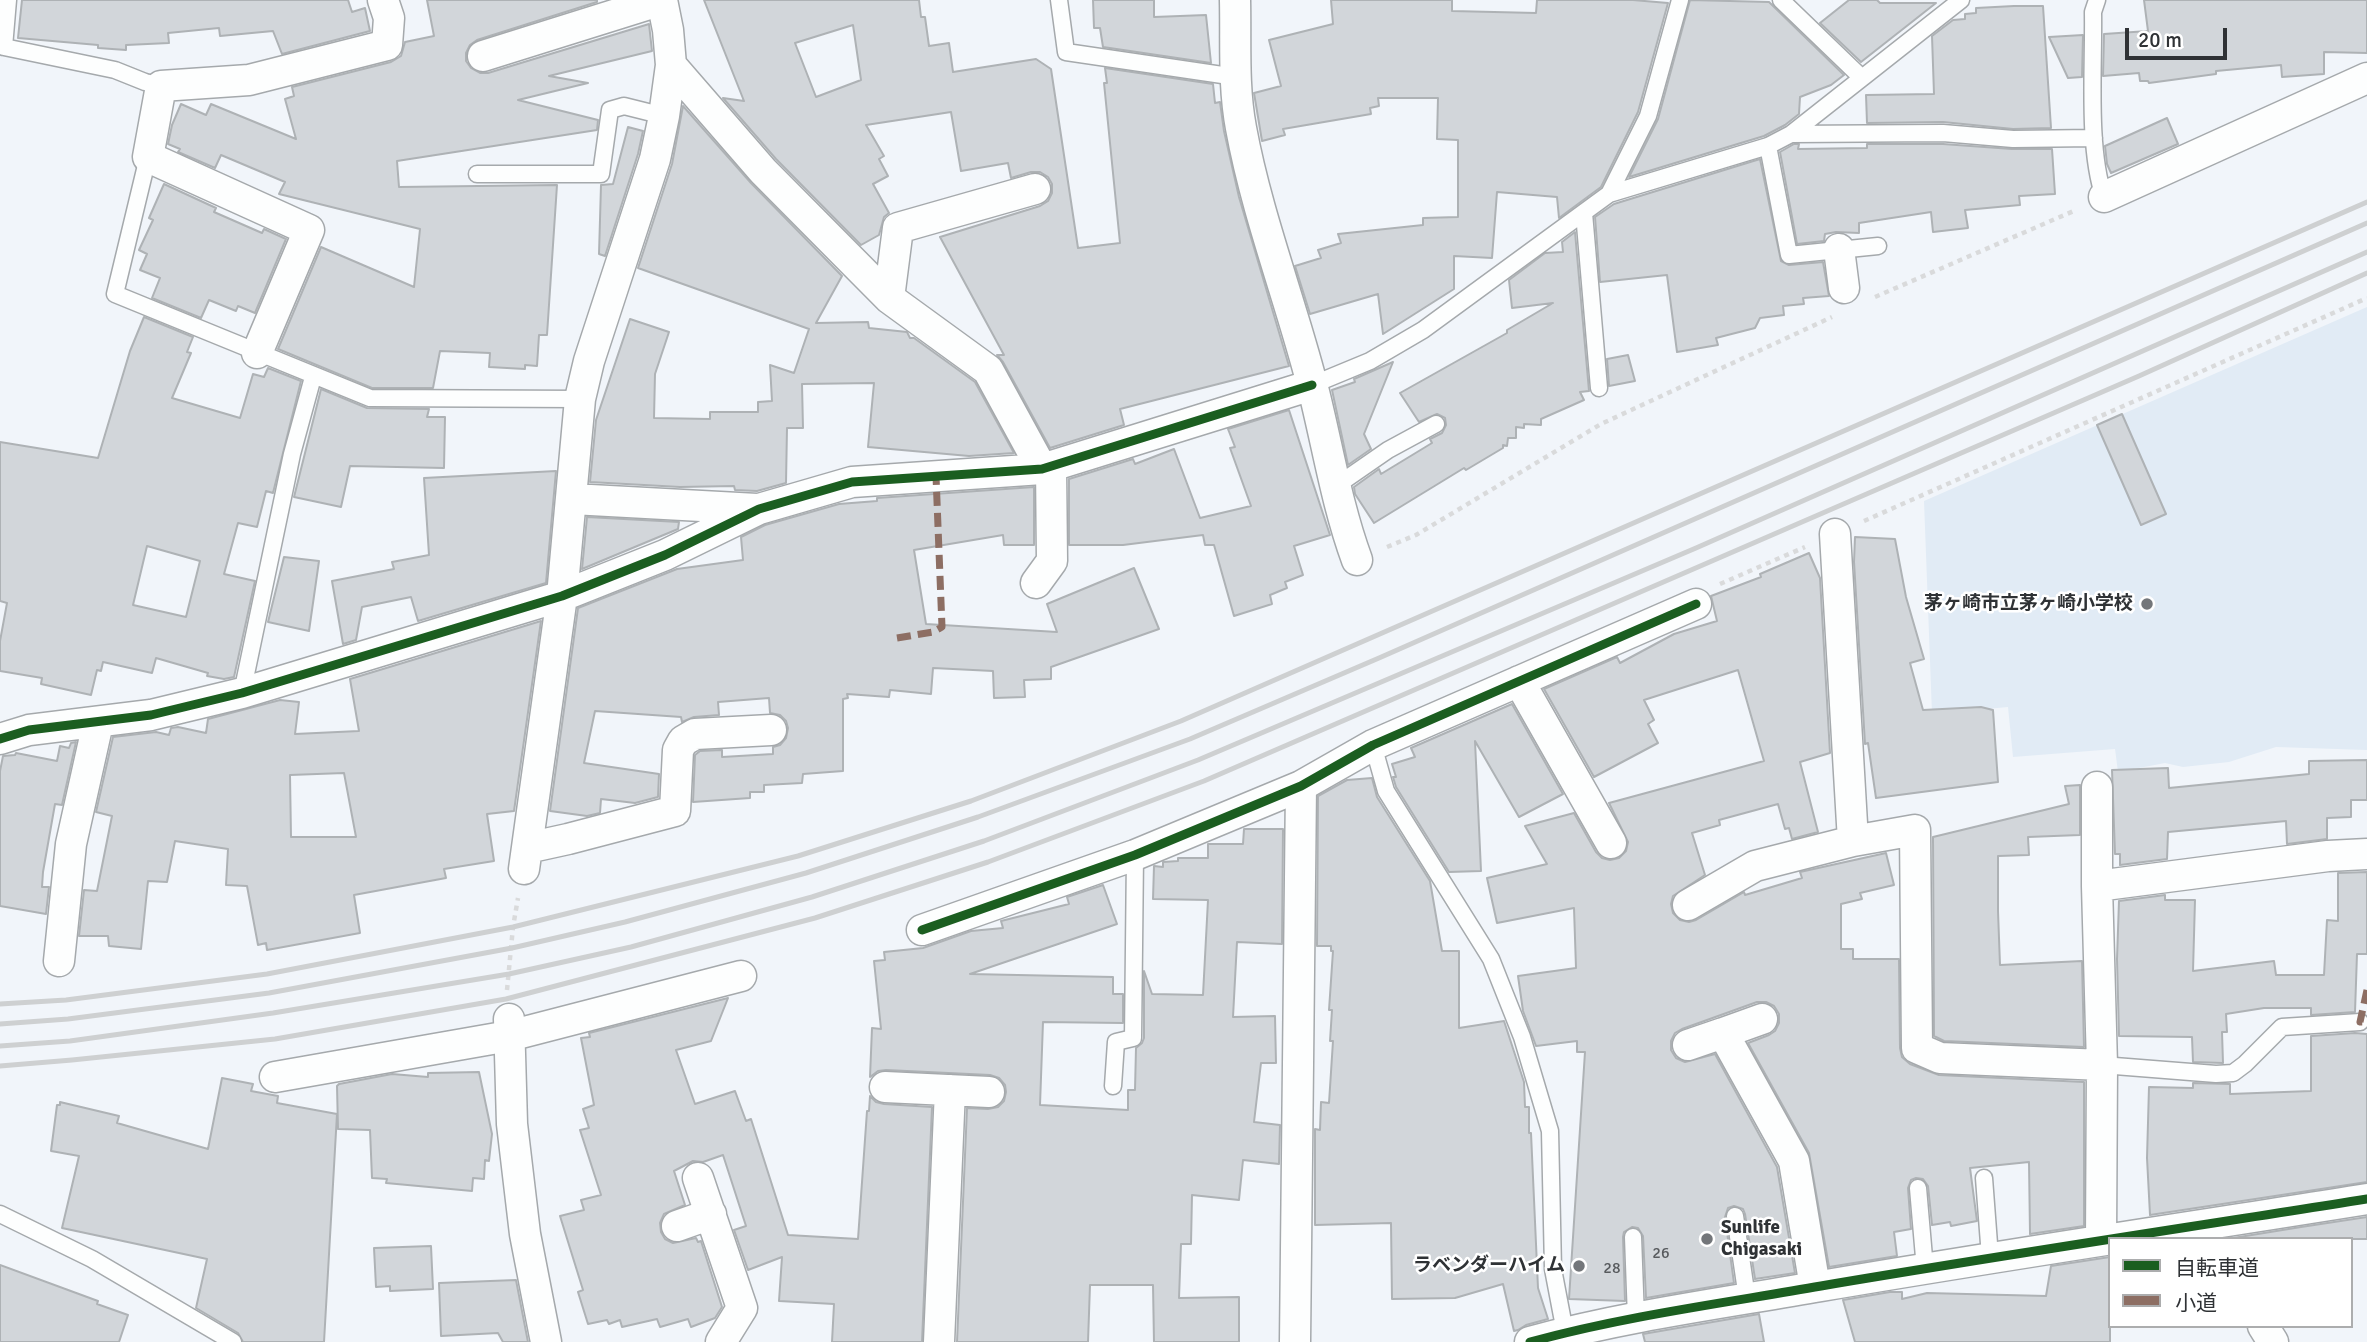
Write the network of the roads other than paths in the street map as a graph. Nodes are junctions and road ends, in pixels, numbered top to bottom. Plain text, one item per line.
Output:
1 (8, 0) edge
2 (383, 0) edge
3 (662, 0) edge
4 (1059, 0) edge
5 (1235, 0) edge
6 (1681, 0) edge
7 (1781, 0) edge
8 (1961, 0) edge
9 (2097, 0) edge
10 (483, 56) dead end
11 (671, 65) junction
12 (1236, 77) junction
13 (1862, 78) junction
14 (2367, 78) edge
15 (161, 86) junction
16 (664, 116) junction
17 (1791, 134) junction
18 (2094, 138) junction
19 (1768, 146) junction
20 (148, 157) junction
21 (477, 174) dead end
22 (1035, 190) dead end
23 (1609, 194) junction
24 (2104, 197) joint
25 (1584, 213) junction
26 (1878, 246) dead end
27 (1839, 249) junction
28 (889, 298) junction
29 (1850, 301) road end
30 (257, 352) junction
31 (313, 377) junction
32 (1312, 385) junction
33 (1599, 388) dead end
34 (580, 399) junction
35 (1436, 424) dead end
36 (1046, 467) junction
37 (1336, 486) junction
38 (572, 499) junction
39 (759, 509) junction
40 (1835, 534) road end
41 (1357, 559) road end
42 (1036, 583) dead end
43 (562, 596) junction
44 (1696, 604) road end
45 (1519, 681) junction
46 (242, 693) junction
47 (98, 723) junction
48 (771, 730) dead end
49 (0, 739) edge
50 (1373, 744) junction
51 (1301, 786) junction
52 (2097, 787) dead end
53 (1853, 841) junction
54 (1611, 843) dead end
55 (2367, 854) edge
56 (1135, 855) junction
57 (2097, 886) junction
58 (1688, 905) dead end
59 (922, 930) dead end
60 (59, 961) dead end
61 (741, 976) dead end
62 (1762, 1019) dead end
63 (2360, 1022) dead end
64 (509, 1027) junction
65 (1723, 1033) junction
66 (1688, 1045) dead end
67 (2102, 1065) junction
68 (275, 1077) dead end
69 (1113, 1086) dead end
70 (885, 1087) dead end
71 (950, 1090) junction
72 (989, 1092) dead end
73 (698, 1178) dead end
74 (1984, 1178) dead end
75 (1918, 1188) dead end
76 (2367, 1199) edge
77 (0, 1214) edge
78 (711, 1214) junction
79 (1735, 1216) dead end
80 (677, 1226) dead end
81 (2198, 1233) edge
82 (1633, 1237) dead end
83 (2143, 1237) edge
84 (2108, 1239) edge
85 (2101, 1240) junction
86 (1990, 1257) junction
87 (1925, 1269) junction
88 (1815, 1287) junction
89 (1747, 1298) junction
90 (1624, 1327) edge
91 (1564, 1332) junction
92 (233, 1342) edge
93 (546, 1342) edge
94 (721, 1342) edge
95 (939, 1342) edge
96 (1295, 1342) edge
97 (1530, 1342) edge

1 - 15 lane
2 - 15 street
3 - 10 street
3 - 11 street
4 - 12 lane
5 - 12 street
6 - 23 lane
7 - 13 lane
8 - 13 lane
9 - 18 lane
11 - 16 street
11 - 28 street
12 - 32 street
13 - 17 lane
14 - 24 street
15 - 20 street
16 - 21 lane
16 - 34 street
17 - 18 lane
17 - 19 lane
18 - 24 lane
19 - 23 lane
19 - 27 lane
20 - 30 lane
20 - 30 street
22 - 28 street
23 - 25 lane
25 - 32 lane
25 - 33 lane
26 - 27 lane
27 - 29 street
28 - 36 street
30 - 31 lane
31 - 34 lane
31 - 46 lane
32 - 36 street
32 - 37 street
34 - 38 street
35 - 37 lane
36 - 39 street
36 - 42 street
37 - 41 street
38 - 39 street
38 - 43 street
39 - 43 street
40 - 53 street
43 - 46 street
43 - 48 street
44 - 45 street
45 - 50 street
45 - 54 street
46 - 47 street
47 - 49 street
47 - 60 street
50 - 51 street
50 - 91 lane
51 - 56 street
51 - 96 street
52 - 57 street
53 - 58 street
53 - 67 street
55 - 57 street
56 - 59 street
56 - 69 lane
57 - 67 street
61 - 64 street
62 - 65 street
63 - 67 lane
64 - 68 street
64 - 93 street
65 - 66 street
65 - 88 street
67 - 85 street
70 - 71 street
71 - 72 street
71 - 95 street
73 - 78 street
74 - 86 lane
75 - 87 lane
76 - 81 street
77 - 92 lane
78 - 80 street
78 - 94 street
79 - 89 lane
81 - 83 street
82 - 90 lane
84 - 85 street
85 - 86 street
86 - 87 street
87 - 88 street
88 - 89 street
89 - 90 street
90 - 91 street
91 - 97 street

